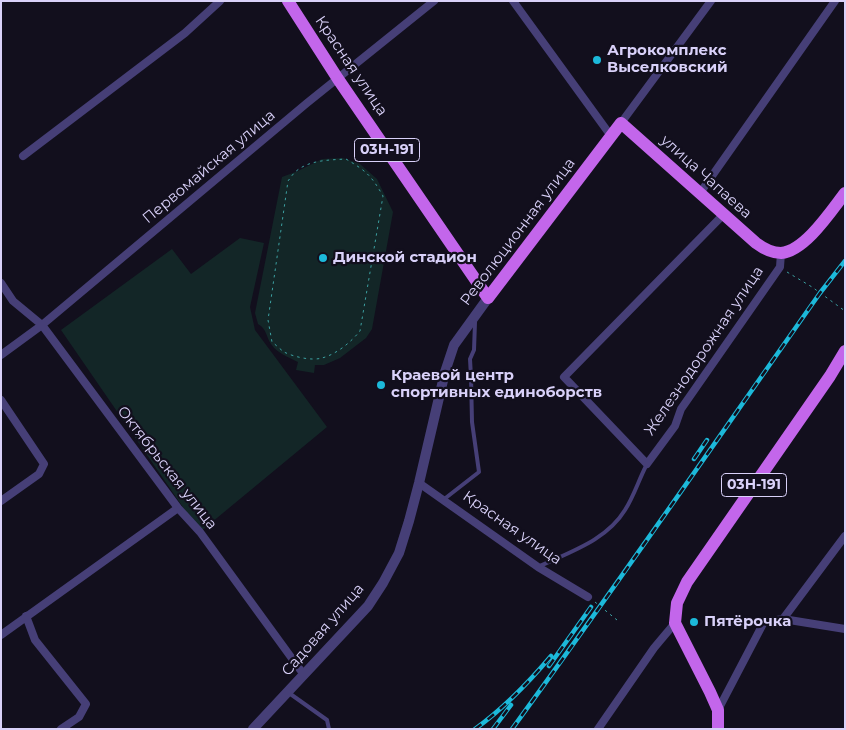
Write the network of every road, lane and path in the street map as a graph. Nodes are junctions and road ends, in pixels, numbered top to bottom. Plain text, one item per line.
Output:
1 (220, 1) edge
2 (288, 1) edge
3 (434, 1) edge
4 (513, 1) edge
5 (711, 1) edge
6 (835, 1) edge
7 (338, 79) junction
8 (621, 123) junction
9 (612, 136) junction
10 (23, 156) dead end
11 (288, 181) joint
12 (700, 192) junction
13 (845, 193) edge
14 (724, 214) junction
15 (776, 252) junction
16 (780, 268) junction
17 (1, 283) edge
18 (488, 298) junction
19 (845, 311) edge
20 (475, 315) junction
21 (42, 325) junction
22 (845, 351) edge
23 (1, 355) edge
24 (1, 400) edge
25 (646, 464) junction
26 (420, 483) junction
27 (443, 500) junction
28 (1, 501) edge
29 (178, 508) junction
30 (845, 536) edge
31 (538, 567) junction
32 (588, 598) joint
33 (26, 616) junction
34 (783, 619) junction
35 (617, 620) dead end
36 (675, 623) junction
37 (845, 629) edge
38 (1, 635) edge
39 (304, 675) junction
40 (288, 692) junction
41 (718, 710) junction
42 (61, 729) edge
43 (253, 729) edge
44 (329, 729) edge
45 (598, 729) edge
46 (718, 729) edge

1 - 10 street
2 - 7 main road, Красная улица / 03Н-191
3 - 7 street, Первомайская улица
4 - 9 street
5 - 8 street, Революционная улица
6 - 12 street
7 - 18 main road, Красная улица / 03Н-191
7 - 21 street, Первомайская улица
8 - 9 main road, Революционная улица
8 - 12 main road, улица Чапаева
9 - 18 main road, Революционная улица
11 - 11 path
12 - 14 main road, улица Чапаева
13 - 15 main road
14 - 15 main road, улица Чапаева
14 - 25 street
15 - 16 street, Железнодорожная улица
16 - 19 path
16 - 25 street, Железнодорожная улица
17 - 21 street, Октябрьская улица
18 - 20 street, Революционная улица
20 - 26 street, Революционная улица
20 - 27 lane
21 - 23 street, Первомайская улица
21 - 29 street, Октябрьская улица
22 - 36 main road, 03Н-191
24 - 28 street
25 - 31 lane
26 - 27 street, Красная улица
26 - 39 street, Садовая улица
27 - 31 street, Красная улица
29 - 33 street
29 - 39 street, Октябрьская улица
30 - 34 street
31 - 32 street, Красная улица
32 - 35 path
33 - 38 street
33 - 42 street
34 - 37 street
34 - 41 street
36 - 41 main road
36 - 45 street
39 - 40 street, Садовая улица
40 - 43 street, Садовая улица
40 - 44 lane
41 - 46 main road

